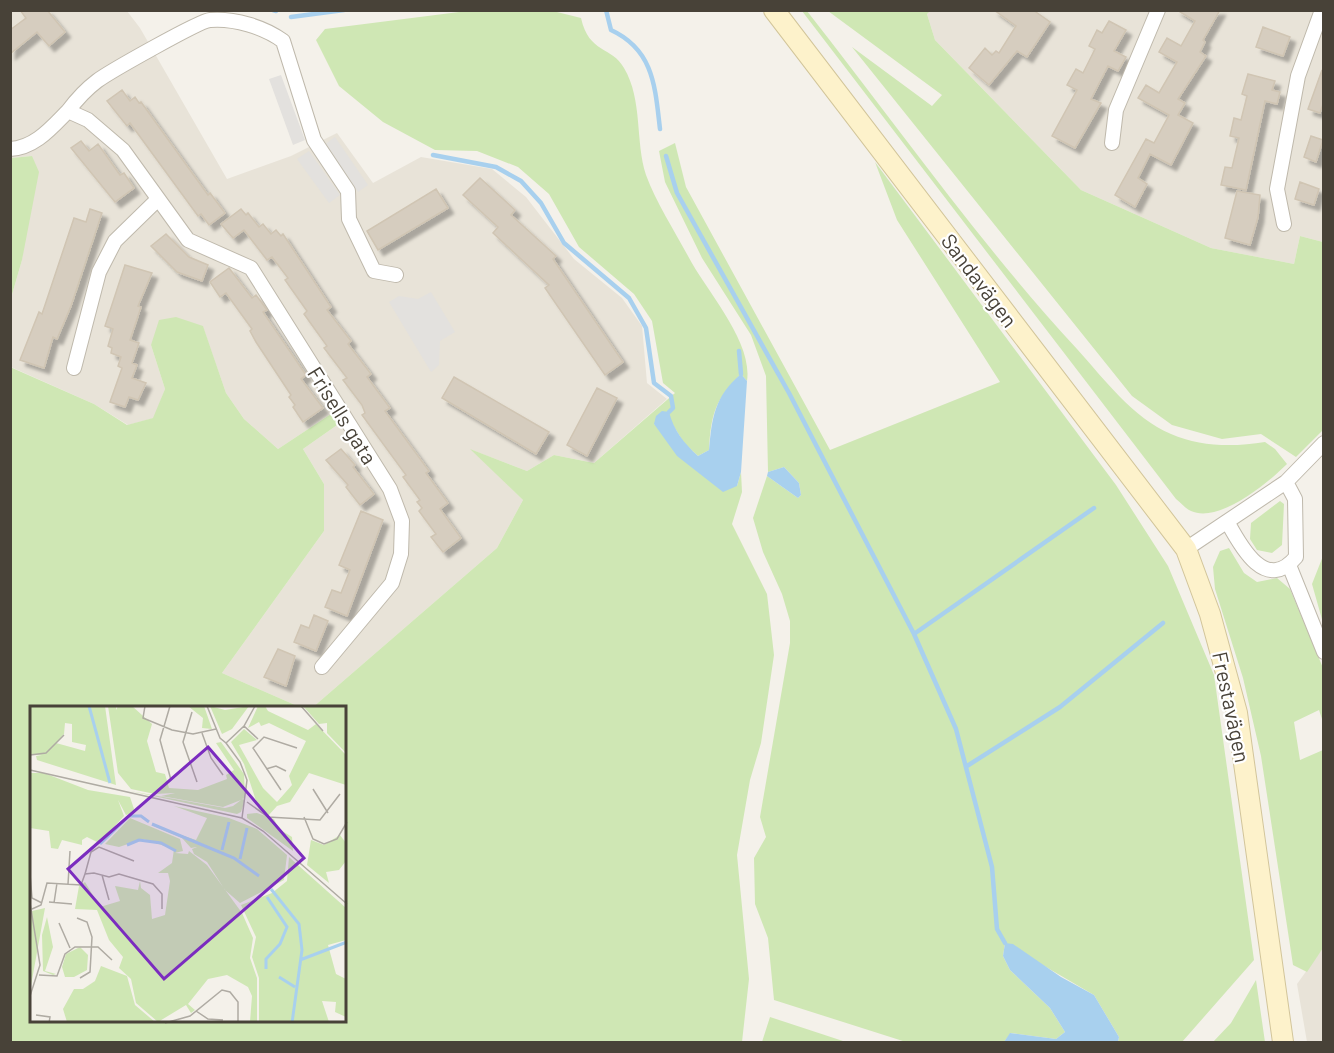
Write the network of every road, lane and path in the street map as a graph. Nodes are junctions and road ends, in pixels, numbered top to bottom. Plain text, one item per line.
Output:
1 (774, 10) edge
2 (1158, 10) edge
3 (1322, 10) edge
4 (68, 111) junction
5 (1112, 143) dead end
6 (10, 149) edge
7 (157, 200) junction
8 (1284, 224) dead end
9 (396, 274) dead end
10 (74, 368) dead end
11 (1323, 443) edge
12 (1286, 482) junction
13 (1228, 523) junction
14 (1186, 549) junction
15 (1289, 565) junction
16 (1323, 652) edge
17 (322, 667) dead end
18 (1283, 1042) edge

1 - 14 street, Sandavägen
2 - 5 street
3 - 8 street
4 - 6 street
4 - 7 street, Frisells gata
4 - 9 street
7 - 10 street
7 - 17 street, Frisells gata
11 - 12 street
12 - 13 street
12 - 15 street
13 - 14 street
13 - 15 street
14 - 18 street, Frestavägen
15 - 16 street

